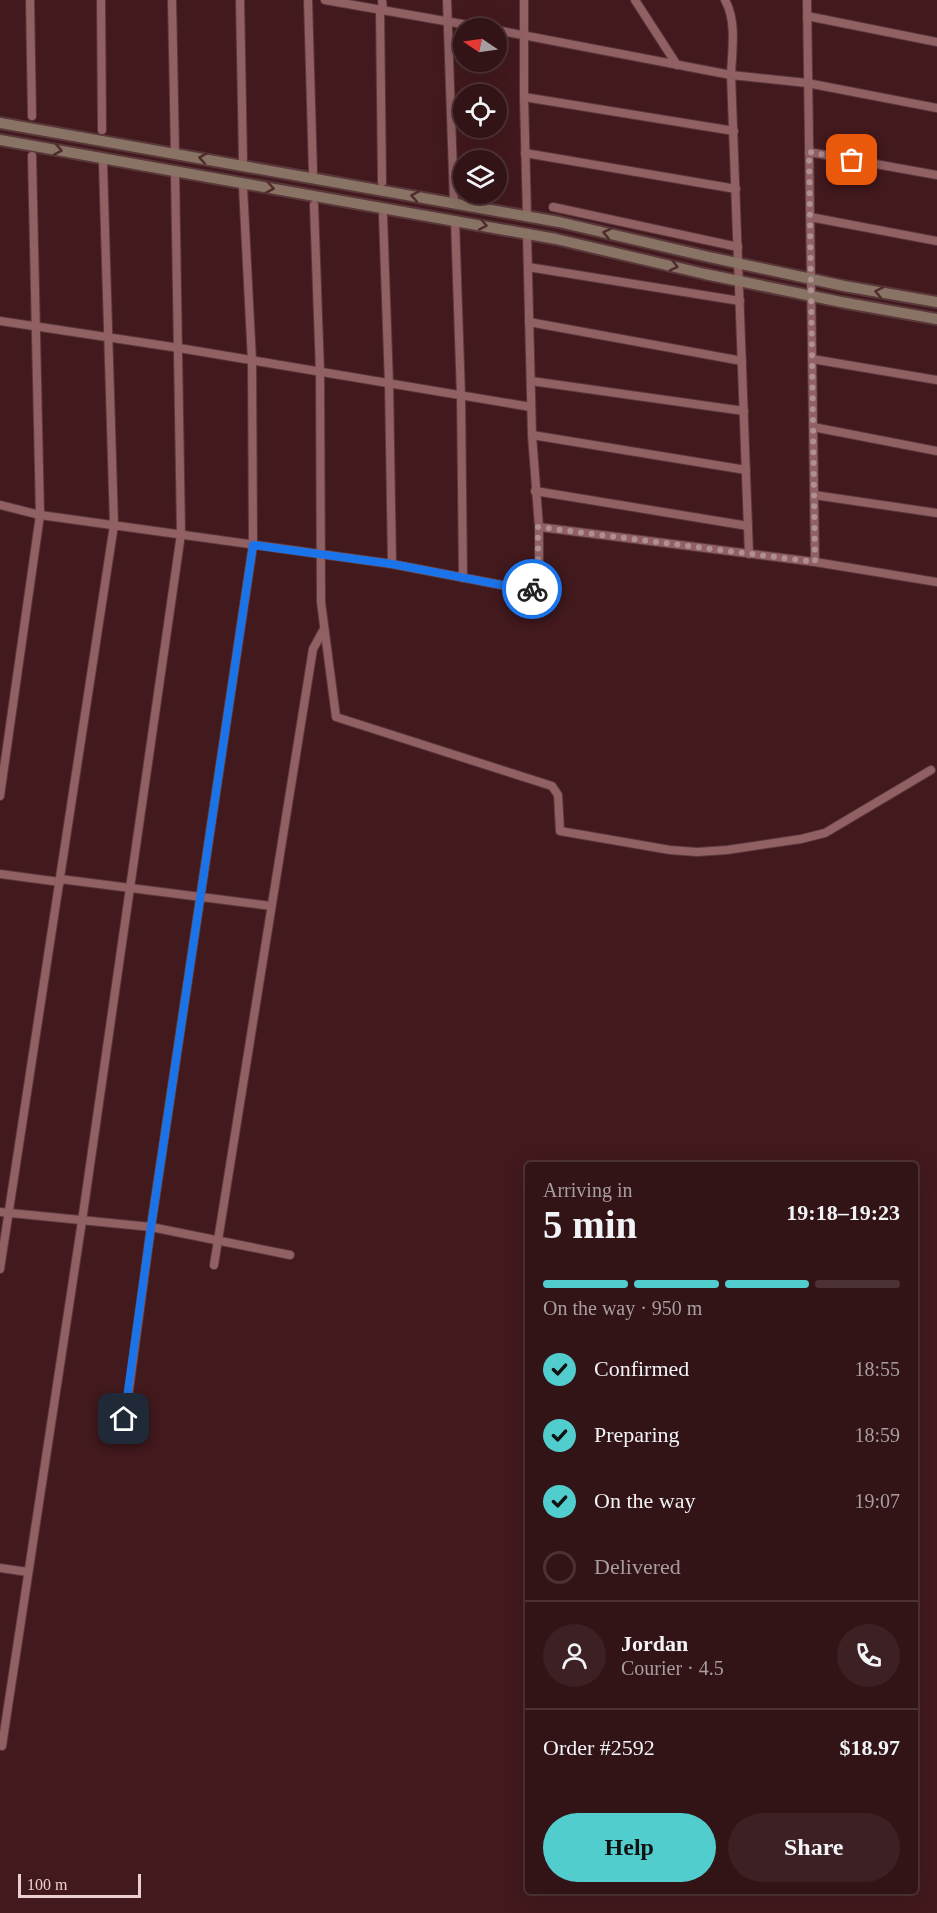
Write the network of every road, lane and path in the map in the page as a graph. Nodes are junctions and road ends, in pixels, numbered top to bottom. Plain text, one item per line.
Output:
1 (30, 0) edge
2 (101, 0) edge
3 (171, 0) edge
4 (240, 0) edge
5 (308, 0) edge
6 (325, 0) edge
7 (382, 0) edge
8 (447, 0) edge
9 (524, 0) edge
10 (635, 0) edge
11 (725, 0) edge
12 (807, 0) edge
13 (382, 10) junction
14 (807, 16) junction
15 (447, 22) junction
16 (453, 23) edge
17 (507, 32) edge
18 (524, 35) junction
19 (937, 42) edge
20 (677, 65) junction
21 (731, 75) junction
22 (807, 83) junction
23 (524, 97) junction
24 (937, 108) edge
25 (32, 116) dead end
26 (0, 123) edge
27 (102, 130) dead end
28 (734, 131) junction
29 (0, 140) edge
30 (809, 152) junction
31 (175, 153) junction
32 (525, 153) junction
33 (32, 156) dead end
34 (243, 161) dead end
35 (103, 164) dead end
36 (175, 171) junction
37 (313, 173) dead end
38 (937, 175) edge
39 (453, 176) edge
40 (382, 182) dead end
41 (243, 187) dead end
42 (736, 189) junction
43 (453, 202) edge
44 (464, 204) edge
45 (314, 205) dead end
46 (553, 207) dead end
47 (383, 214) dead end
48 (526, 216) junction
49 (810, 218) junction
50 (455, 220) junction
51 (527, 233) junction
52 (937, 241) edge
53 (738, 247) junction
54 (738, 263) junction
55 (528, 267) junction
56 (811, 278) junction
57 (739, 281) junction
58 (811, 296) junction
59 (740, 301) junction
60 (937, 302) edge
61 (937, 319) edge
62 (0, 321) edge
63 (529, 322) junction
64 (36, 326) junction
65 (110, 338) junction
66 (179, 348) junction
67 (812, 359) junction
68 (252, 361) junction
69 (742, 361) junction
70 (320, 372) junction
71 (937, 380) edge
72 (531, 381) junction
73 (389, 384) junction
74 (461, 396) junction
75 (531, 407) junction
76 (744, 411) junction
77 (813, 427) junction
78 (532, 435) junction
79 (937, 450) edge
80 (746, 470) junction
81 (535, 491) junction
82 (814, 495) junction
83 (0, 506) edge
84 (937, 513) edge
85 (40, 515) junction
86 (114, 525) junction
87 (748, 526) junction
88 (538, 527) junction
89 (181, 534) junction
90 (253, 545) junction
91 (749, 554) junction
92 (321, 555) junction
93 (815, 562) junction
94 (392, 564) junction
95 (463, 578) junction
96 (937, 582) edge
97 (324, 629) junction
98 (931, 770) dead end
99 (0, 796) edge
100 (0, 874) edge
101 (60, 880) junction
102 (130, 887) junction
103 (201, 898) junction
104 (271, 906) junction
105 (4, 1213) edge
106 (81, 1221) junction
107 (151, 1227) junction
108 (218, 1239) junction
109 (291, 1255) dead end
110 (214, 1265) dead end
111 (0, 1269) edge
112 (124, 1419) dead end
113 (0, 1568) edge
114 (28, 1572) junction
115 (2, 1746) dead end

1 - 25 street
2 - 27 street
3 - 31 street
4 - 34 street
5 - 37 street
6 - 13 street
7 - 13 street
8 - 15 street
9 - 18 street
10 - 20 street
11 - 21 street
12 - 14 street
13 - 15 street
13 - 40 street
14 - 19 street
14 - 22 street
15 - 16 street
15 - 39 street
17 - 18 street
18 - 20 street
18 - 23 street
20 - 21 street
21 - 22 street
21 - 28 street
22 - 24 street
22 - 30 street
23 - 28 street
23 - 32 street
26 - 31 main road
28 - 42 street
29 -> 36 main road
30 - 38 street
30 - 49 street
43 -> 31 main road
32 - 42 street
32 - 48 street
33 - 64 street
35 - 65 street
36 -> 50 main road
36 - 66 street
41 - 68 street
42 - 53 street
44 - 48 main road
45 - 70 street
46 - 53 street
47 - 73 street
54 -> 48 main road
49 - 52 street
49 - 56 street
50 -> 51 main road
50 - 74 street
51 - 55 street
51 -> 57 main road
53 - 54 street
54 - 56 main road
54 - 57 street
55 - 59 street
55 - 63 street
56 - 58 street
60 -> 56 main road
57 - 58 main road
57 - 59 street
58 - 61 main road
58 - 67 street
59 - 69 street
62 - 64 street
63 - 69 street
63 - 72 street
64 - 65 street
64 - 85 street
65 - 66 street
65 - 86 street
66 - 68 street
66 - 89 street
67 - 71 street
67 - 77 street
68 - 70 street
68 - 90 street
69 - 76 street
70 - 73 street
70 - 92 street
72 - 75 street
72 - 76 street
73 - 74 street
73 - 94 street
74 - 75 street
74 - 95 street
75 - 78 street
76 - 80 street
77 - 79 street
77 - 82 street
78 - 80 street
78 - 81 street
80 - 87 street
81 - 87 street
81 - 88 street
82 - 84 street
82 - 93 street
83 - 85 street
85 - 86 street
85 - 99 street
86 - 89 street
86 - 101 street
87 - 91 street
88 - 91 street
88 - 95 street
89 - 90 street
89 - 102 street
90 - 92 street
90 - 103 street
91 - 93 street
92 - 94 street
92 - 97 street
93 - 96 street
94 - 95 street
97 - 98 street
97 - 104 street
100 - 101 street
101 - 102 street
101 - 105 street
102 - 103 street
102 - 106 street
103 - 104 street
103 - 107 street
104 - 108 street
105 - 106 street
105 - 111 street
106 - 107 street
106 - 114 street
107 - 108 street
107 - 112 street
108 - 109 street
108 - 110 street
113 - 114 street
114 - 115 street

